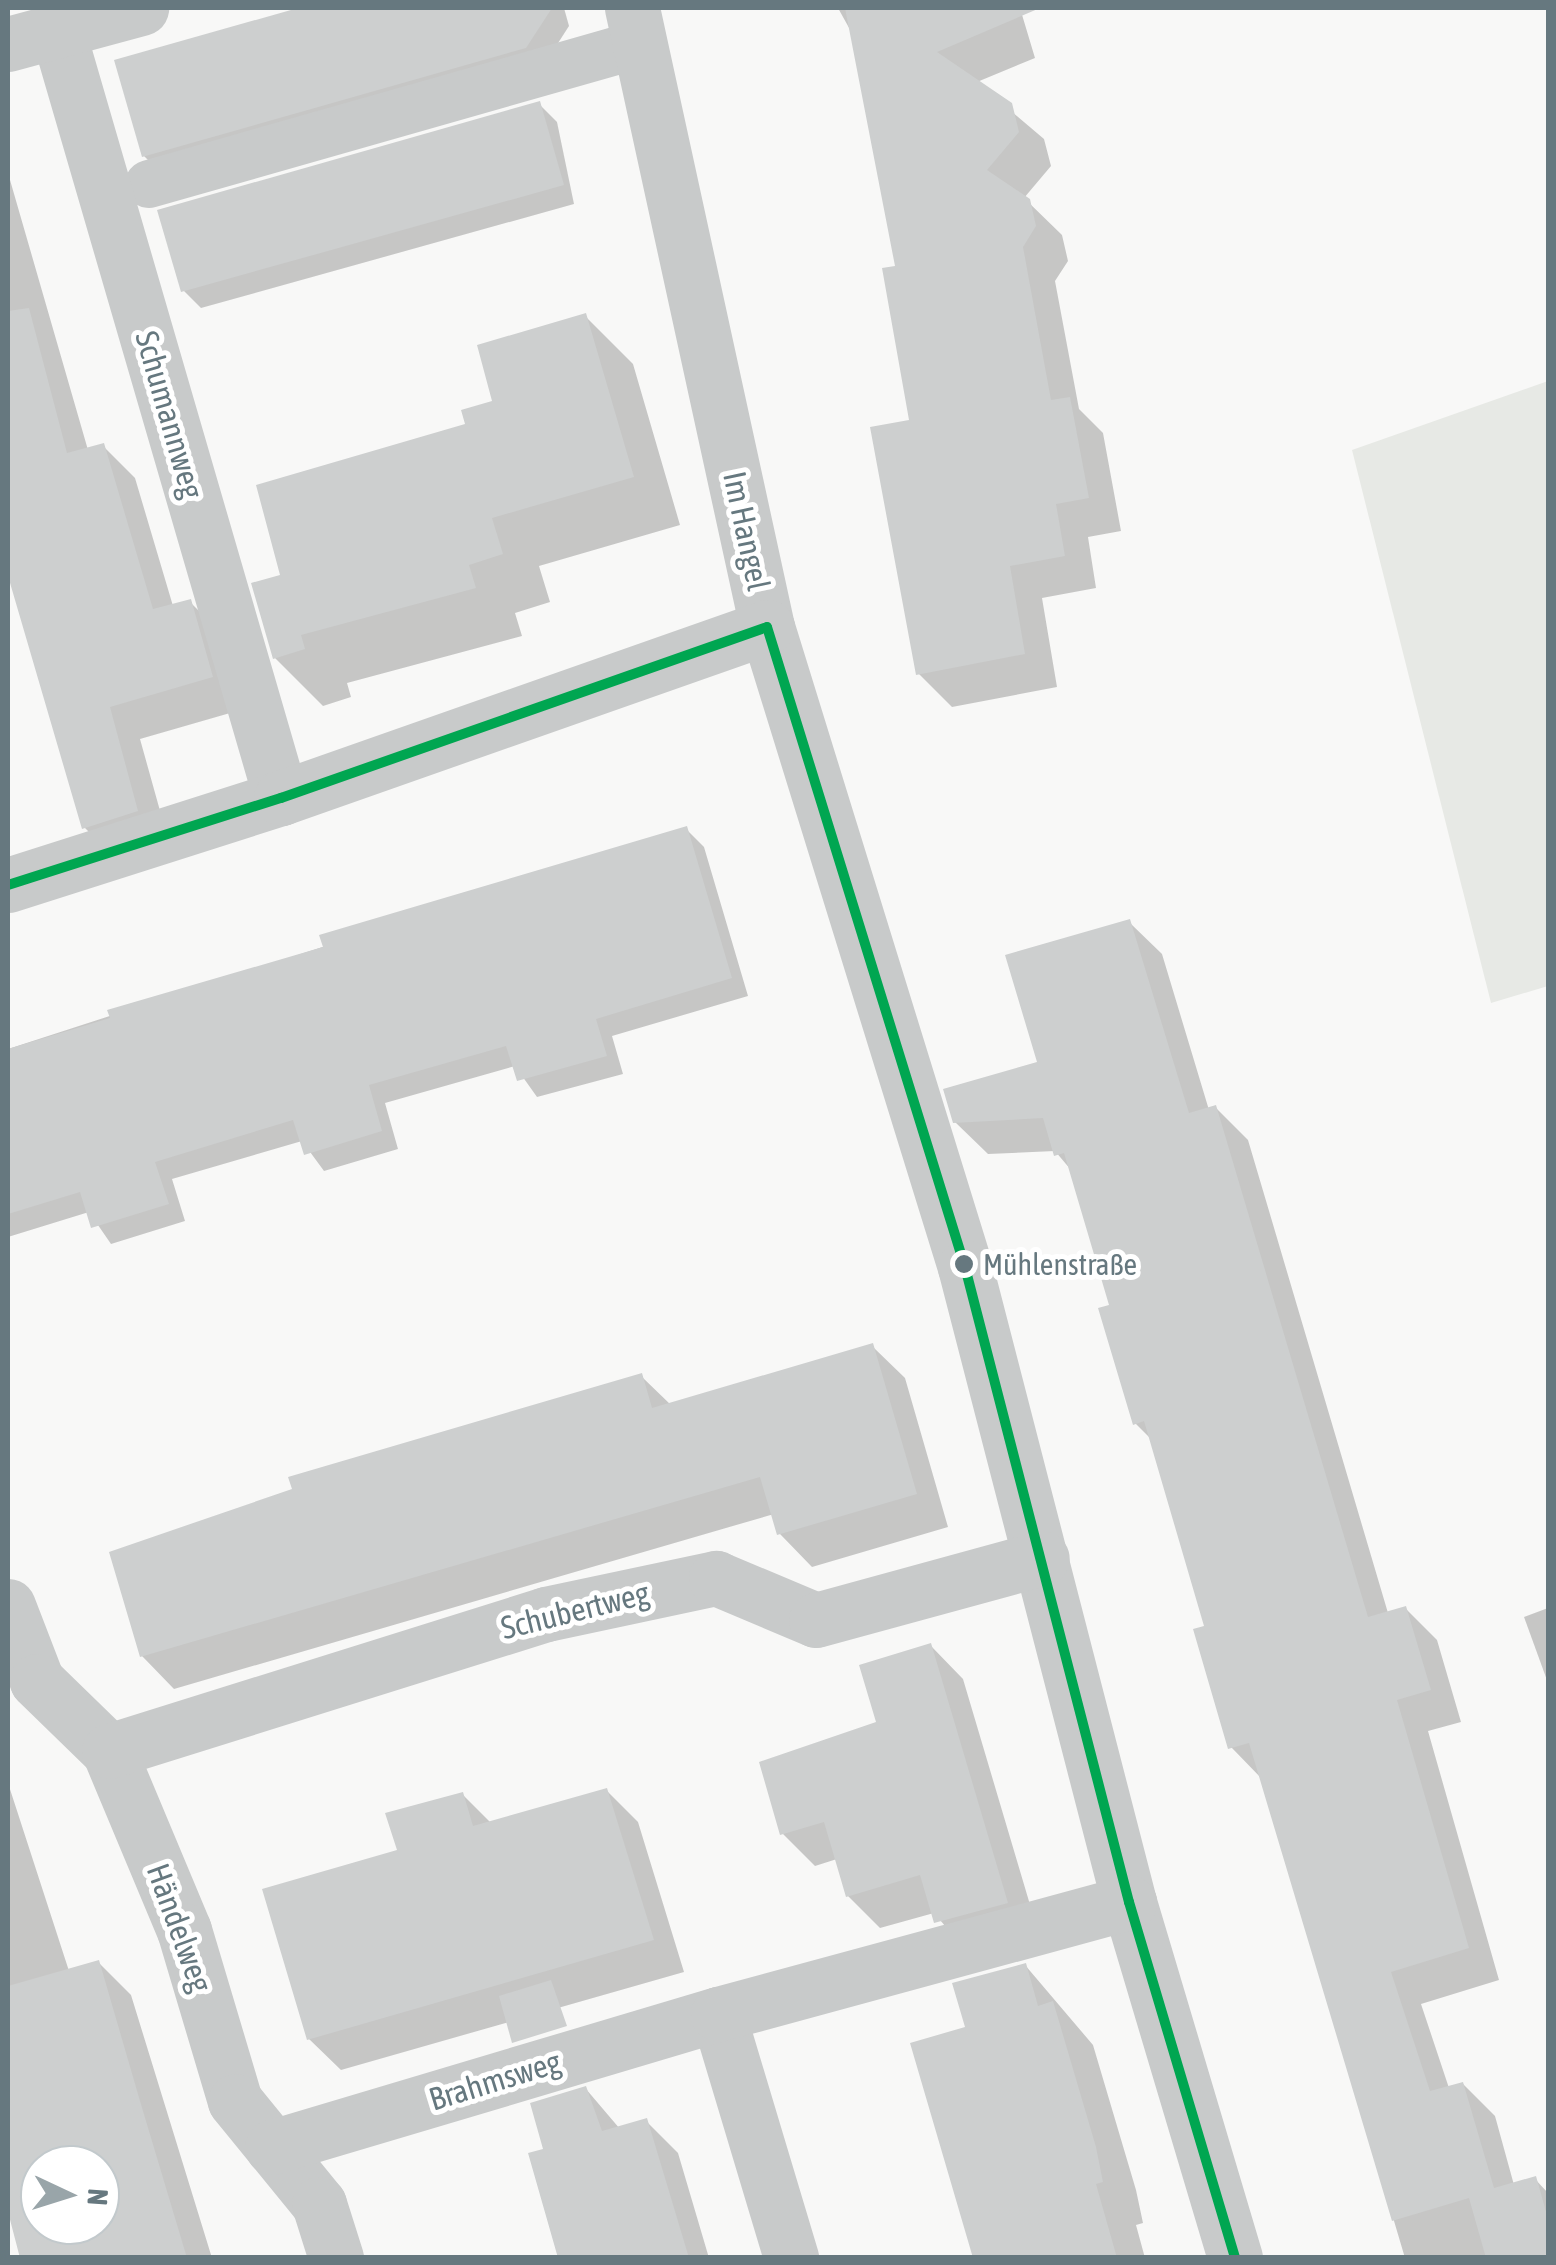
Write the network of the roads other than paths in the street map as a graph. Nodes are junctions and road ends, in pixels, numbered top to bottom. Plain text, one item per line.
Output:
1 (141, 8) edge
2 (636, 26) edge
3 (32, 38) edge
4 (149, 184) dead end
5 (768, 627) junction
6 (281, 798) junction
7 (8, 885) edge
8 (1042, 1558) junction
9 (8, 1606) edge
10 (108, 1751) junction
11 (1130, 1902) junction
12 (718, 2014) junction
13 (272, 2147) junction
14 (336, 2258) edge
15 (790, 2258) edge
16 (1235, 2258) edge

1 - 3 street, Schumannweg
2 - 4 lane
2 - 5 street, Im Hangel
3 - 6 street, Schumannweg
5 - 6 street
5 - 8 street, Im Hangel
6 - 7 street
8 - 10 street, Schubertweg
8 - 11 street, Im Hangel
9 - 10 street, Händelweg
10 - 13 street, Händelweg
11 - 12 street, Brahmsweg
11 - 16 street, Im Hangel
12 - 13 street, Brahmsweg
12 - 15 street
13 - 14 street, Händelweg

